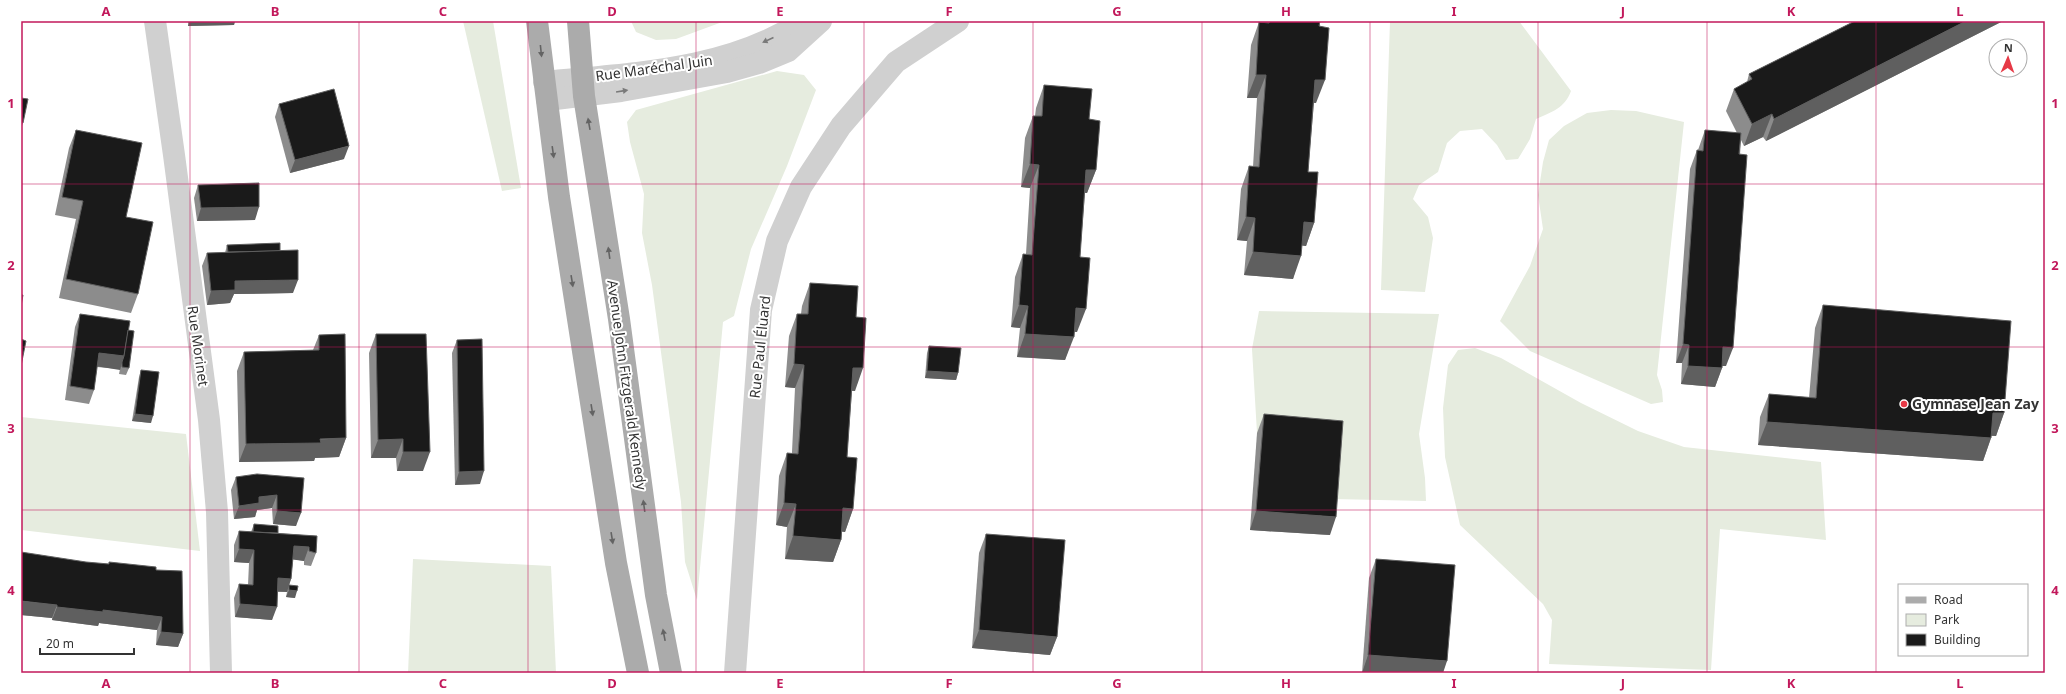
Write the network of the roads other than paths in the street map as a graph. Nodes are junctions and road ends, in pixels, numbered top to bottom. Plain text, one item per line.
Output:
1 (155, 21) edge
2 (538, 21) edge
3 (578, 21) edge
4 (802, 21) edge
5 (821, 21) edge
6 (958, 21) edge
7 (583, 87) junction
8 (546, 91) junction
9 (221, 673) edge
10 (638, 673) edge
11 (671, 673) edge
12 (735, 673) edge

1 - 9 street, Rue Morinet
2 -> 8 main road
3 - 7 main road, Avenue John Fitzgerald Kennedy
4 -> 7 street, Rue Maréchal Juin
7 -> 5 street, Rue Maréchal Juin
6 - 12 street, Rue Paul Éluard
7 - 8 street
11 -> 7 main road, Avenue John Fitzgerald Kennedy
8 -> 10 main road

